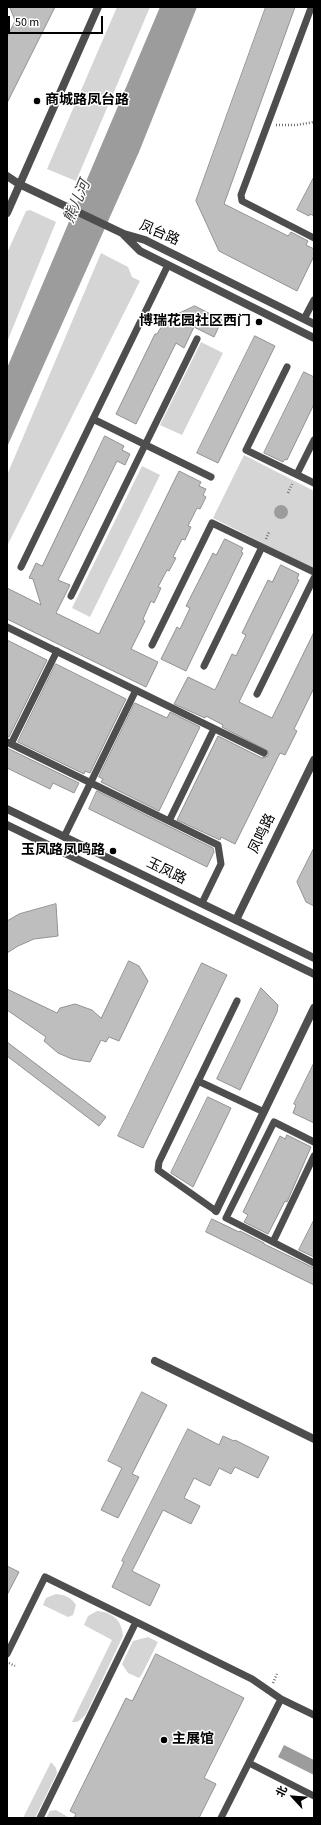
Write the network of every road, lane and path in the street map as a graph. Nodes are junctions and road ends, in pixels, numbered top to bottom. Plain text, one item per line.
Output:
1 (98, 7) edge
2 (313, 7) edge
3 (314, 122) edge
4 (268, 124) junction
5 (7, 176) edge
6 (7, 182) edge
7 (20, 184) junction
8 (7, 212) edge
9 (124, 234) junction
10 (314, 238) edge
11 (168, 265) junction
12 (314, 300) edge
13 (304, 319) junction
14 (314, 324) edge
15 (314, 338) edge
16 (197, 339) dead end
17 (287, 367) dead end
18 (93, 419) junction
19 (314, 440) edge
20 (146, 445) junction
21 (297, 474) junction
22 (211, 477) dead end
23 (314, 483) edge
24 (262, 547) junction
25 (21, 567) dead end
26 (314, 572) edge
27 (314, 578) edge
28 (71, 596) dead end
29 (7, 627) edge
30 (152, 645) dead end
31 (57, 651) junction
32 (204, 666) dead end
33 (136, 690) junction
34 (257, 694) dead end
35 (214, 729) junction
36 (9, 743) edge
37 (264, 753) dead end
38 (313, 764) edge
39 (90, 783) junction
40 (7, 809) edge
41 (169, 821) junction
42 (7, 825) edge
43 (64, 837) junction
44 (202, 903) junction
45 (236, 920) junction
46 (314, 958) edge
47 (314, 974) edge
48 (237, 1001) dead end
49 (314, 1008) edge
50 (198, 1081) junction
51 (264, 1112) junction
52 (314, 1142) edge
53 (314, 1156) edge
54 (216, 1211) joint
55 (273, 1242) junction
56 (314, 1263) edge
57 (155, 1360) dead end
58 (314, 1439) edge
59 (136, 1622) junction
60 (7, 1654) edge
61 (281, 1699) junction
62 (314, 1715) edge
63 (249, 1763) junction
64 (314, 1796) edge
65 (40, 1818) edge
66 (221, 1818) edge

1 - 7 street
2 - 4 lane
3 - 4 path
4 - 10 lane
5 - 7 street
6 - 7 street
7 - 8 street
7 - 9 street
9 - 11 street, 凤台路
9 - 13 street, 凤台路
11 - 15 street, 凤台路
11 - 18 lane
12 - 13 lane
13 - 14 street, 凤台路
16 - 20 lane
17 - 21 lane
18 - 20 lane
18 - 25 lane
19 - 21 lane
20 - 22 lane
20 - 28 lane
21 - 23 lane
24 - 26 lane
24 - 30 lane
24 - 32 lane
27 - 34 lane
29 - 31 lane
31 - 33 lane
31 - 36 lane
33 - 35 lane
33 - 39 lane
35 - 37 lane
35 - 41 lane
36 - 39 lane
38 - 45 street, 凤鸣路
39 - 41 lane
39 - 43 lane
40 - 43 street, 玉凤路
41 - 44 lane
42 - 47 street, 玉凤路
43 - 44 street, 玉凤路
44 - 45 street, 玉凤路
45 - 46 street, 玉凤路
48 - 50 lane
49 - 51 street
50 - 51 lane
50 - 54 lane
51 - 54 street
52 - 55 lane
53 - 55 lane
55 - 56 lane
57 - 58 street
59 - 60 lane
59 - 61 lane
59 - 65 lane
61 - 62 lane
61 - 63 lane
63 - 64 lane
63 - 66 lane

